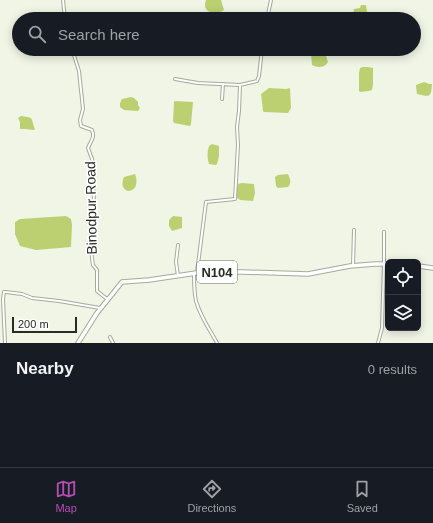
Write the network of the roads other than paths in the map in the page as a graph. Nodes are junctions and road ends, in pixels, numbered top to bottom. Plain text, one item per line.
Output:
1 (63, 0) edge
2 (271, 0) edge
3 (64, 12) edge
4 (268, 12) edge
5 (74, 56) edge
6 (261, 56) edge
7 (175, 79) dead end
8 (223, 84) junction
9 (240, 85) junction
10 (222, 99) dead end
11 (354, 230) dead end
12 (384, 232) dead end
13 (178, 245) dead end
14 (386, 259) edge
15 (385, 263) edge
16 (353, 266) junction
17 (421, 266) edge
18 (433, 268) edge
19 (195, 273) junction
20 (178, 276) junction
21 (385, 279) edge
22 (108, 299) junction
23 (100, 308) junction
24 (110, 338) dead end
25 (4, 343) edge
26 (78, 343) edge
27 (113, 343) edge
28 (217, 343) edge
29 (378, 343) edge

1 - 3 street
2 - 4 street
5 - 22 street, Binodpur Road
6 - 9 street
7 - 8 street
8 - 9 street
8 - 10 street
9 - 19 street
11 - 16 street
12 - 14 street
13 - 20 street
15 - 16 highway, N104
16 - 19 highway, N104
17 - 18 highway
19 - 20 highway, N104
19 - 28 street
20 - 22 highway, N104
21 - 29 street
22 - 23 highway, N104
23 - 25 street
23 - 26 highway, N104
24 - 27 street

